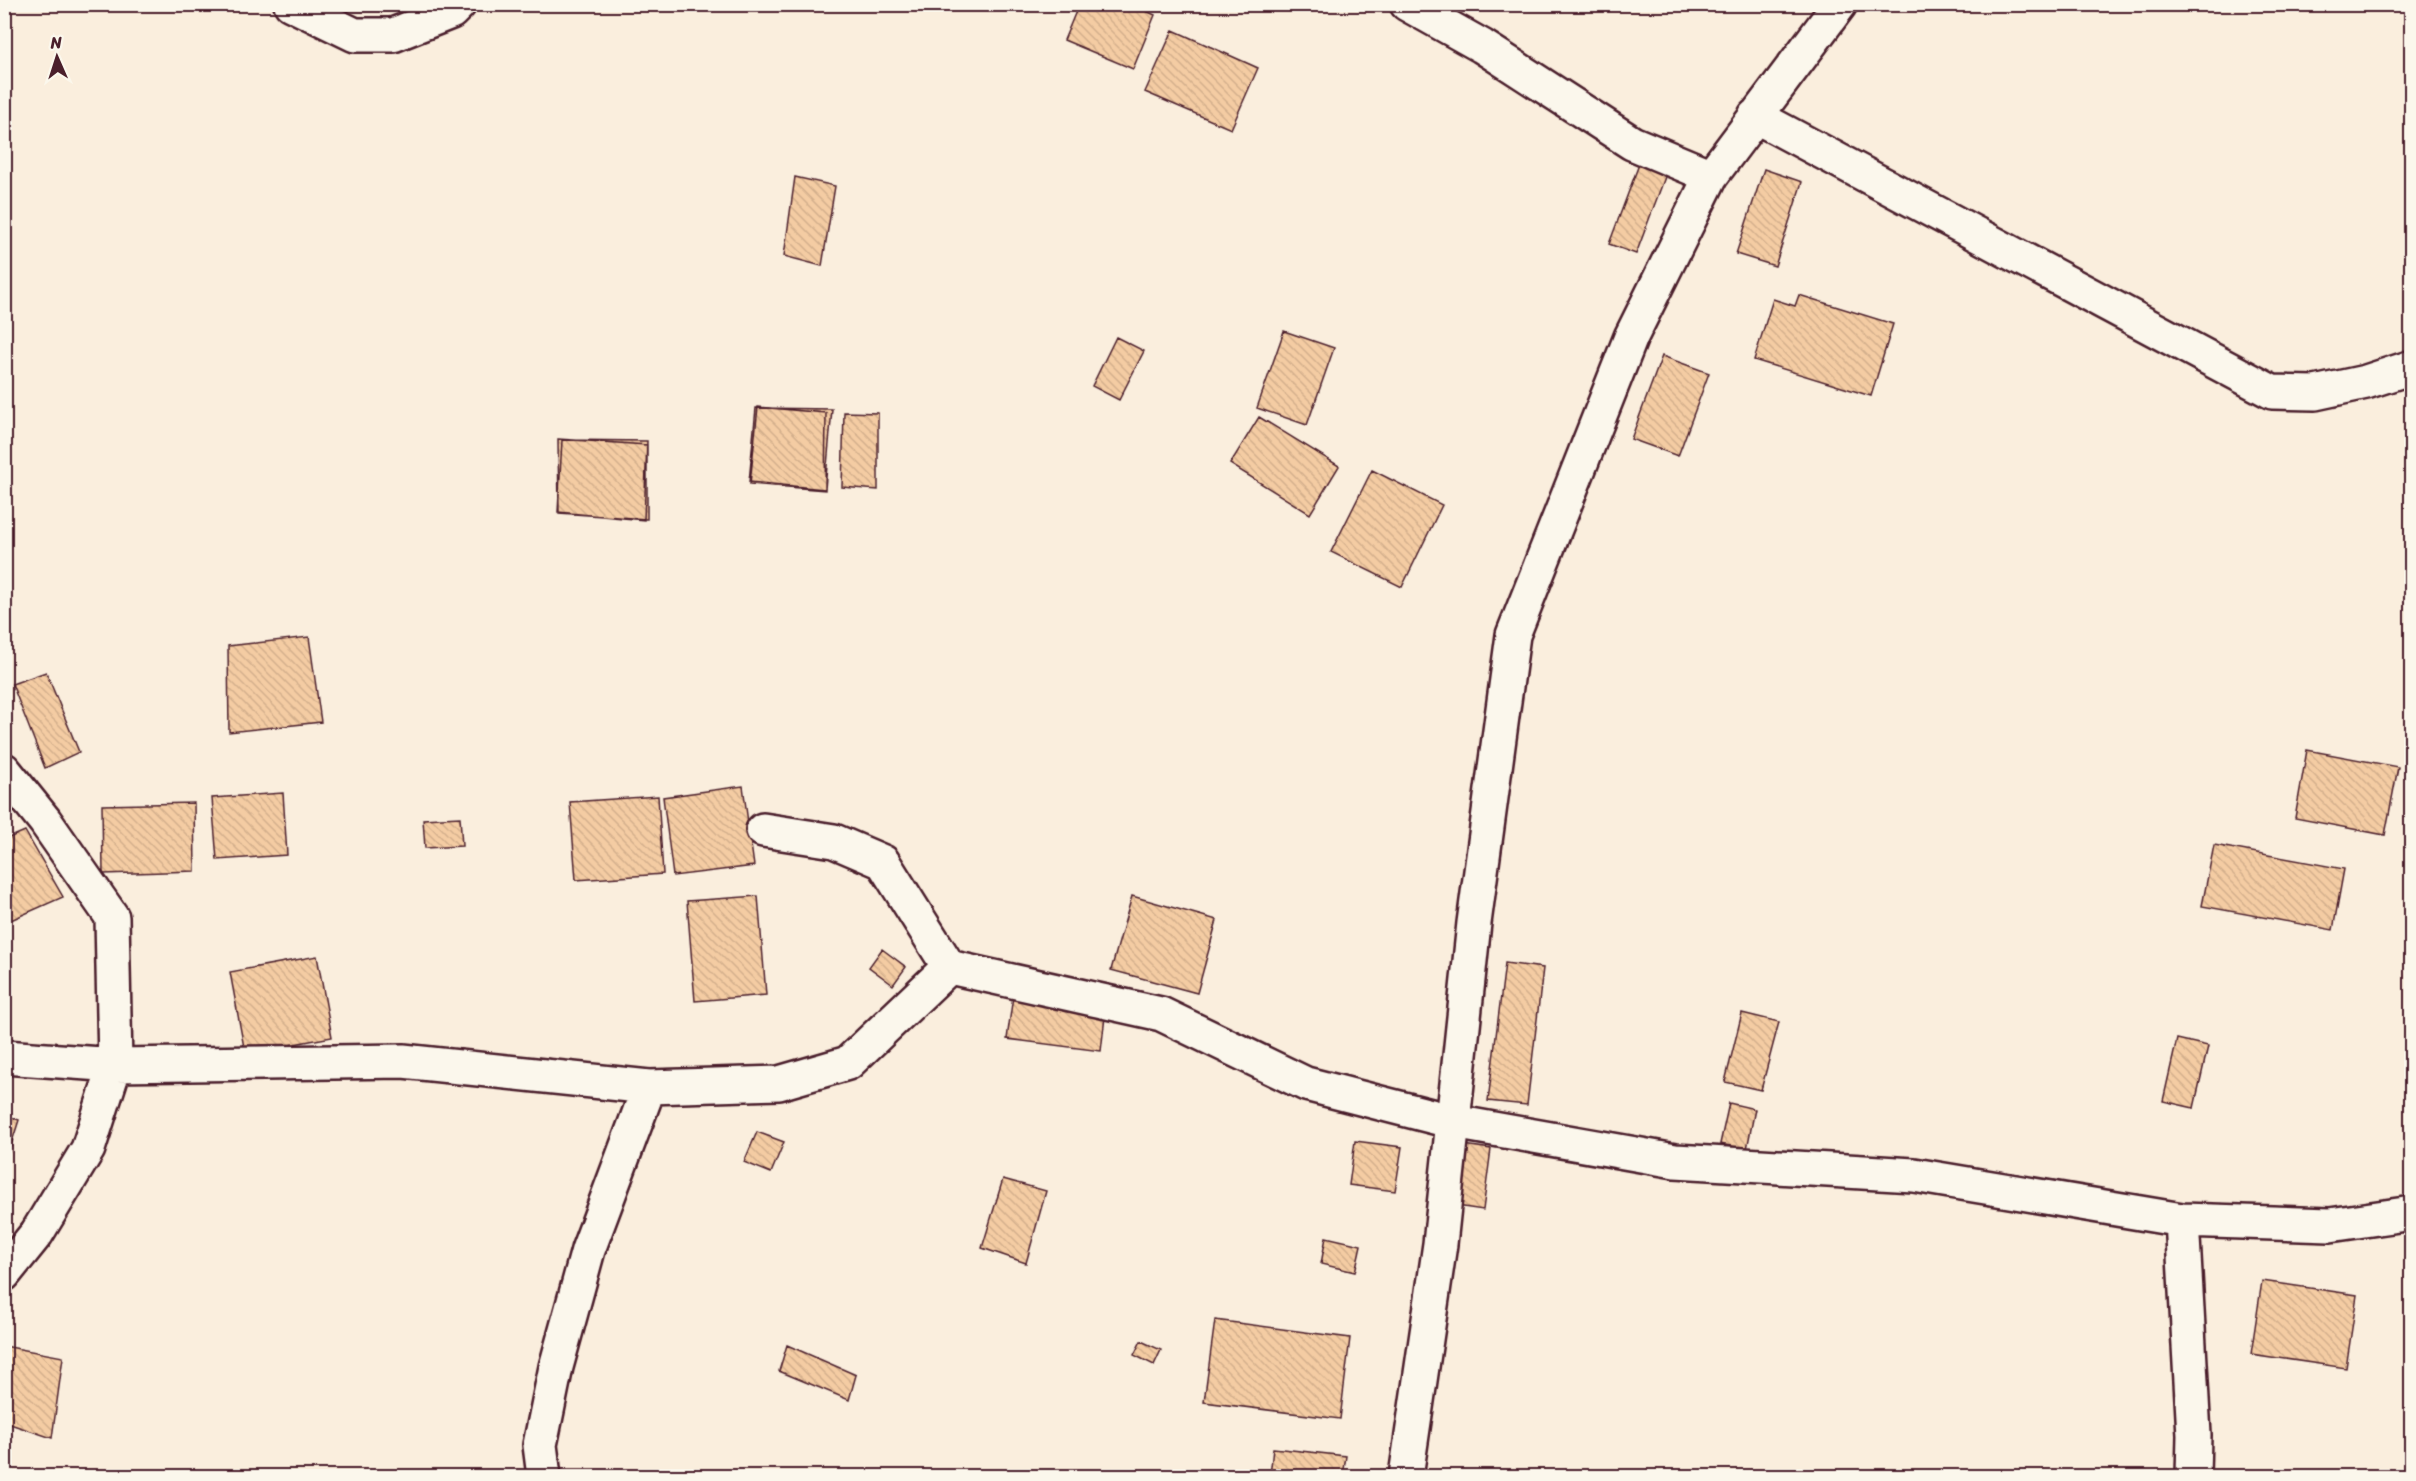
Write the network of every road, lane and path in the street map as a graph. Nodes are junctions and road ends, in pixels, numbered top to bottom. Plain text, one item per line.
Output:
1 (291, 4) edge
2 (459, 4) edge
3 (1407, 4) edge
4 (1840, 4) edge
5 (1755, 116) junction
6 (1711, 176) junction
7 (2412, 367) edge
8 (4, 770) edge
9 (763, 830) dead end
10 (950, 967) junction
11 (4, 1057) edge
12 (115, 1065) junction
13 (649, 1087) junction
14 (1454, 1122) junction
15 (2412, 1213) edge
16 (2182, 1220) junction
17 (4, 1274) edge
18 (544, 1476) edge
19 (1406, 1476) edge
20 (2193, 1476) edge

1 - 2 street
3 - 6 street
4 - 5 street
5 - 6 street
5 - 7 street
6 - 14 street
8 - 12 street
9 - 10 street
10 - 13 street
10 - 14 street
11 - 12 street
12 - 13 street
12 - 17 street
13 - 18 street
14 - 16 street
14 - 19 street
15 - 16 street
16 - 20 street

